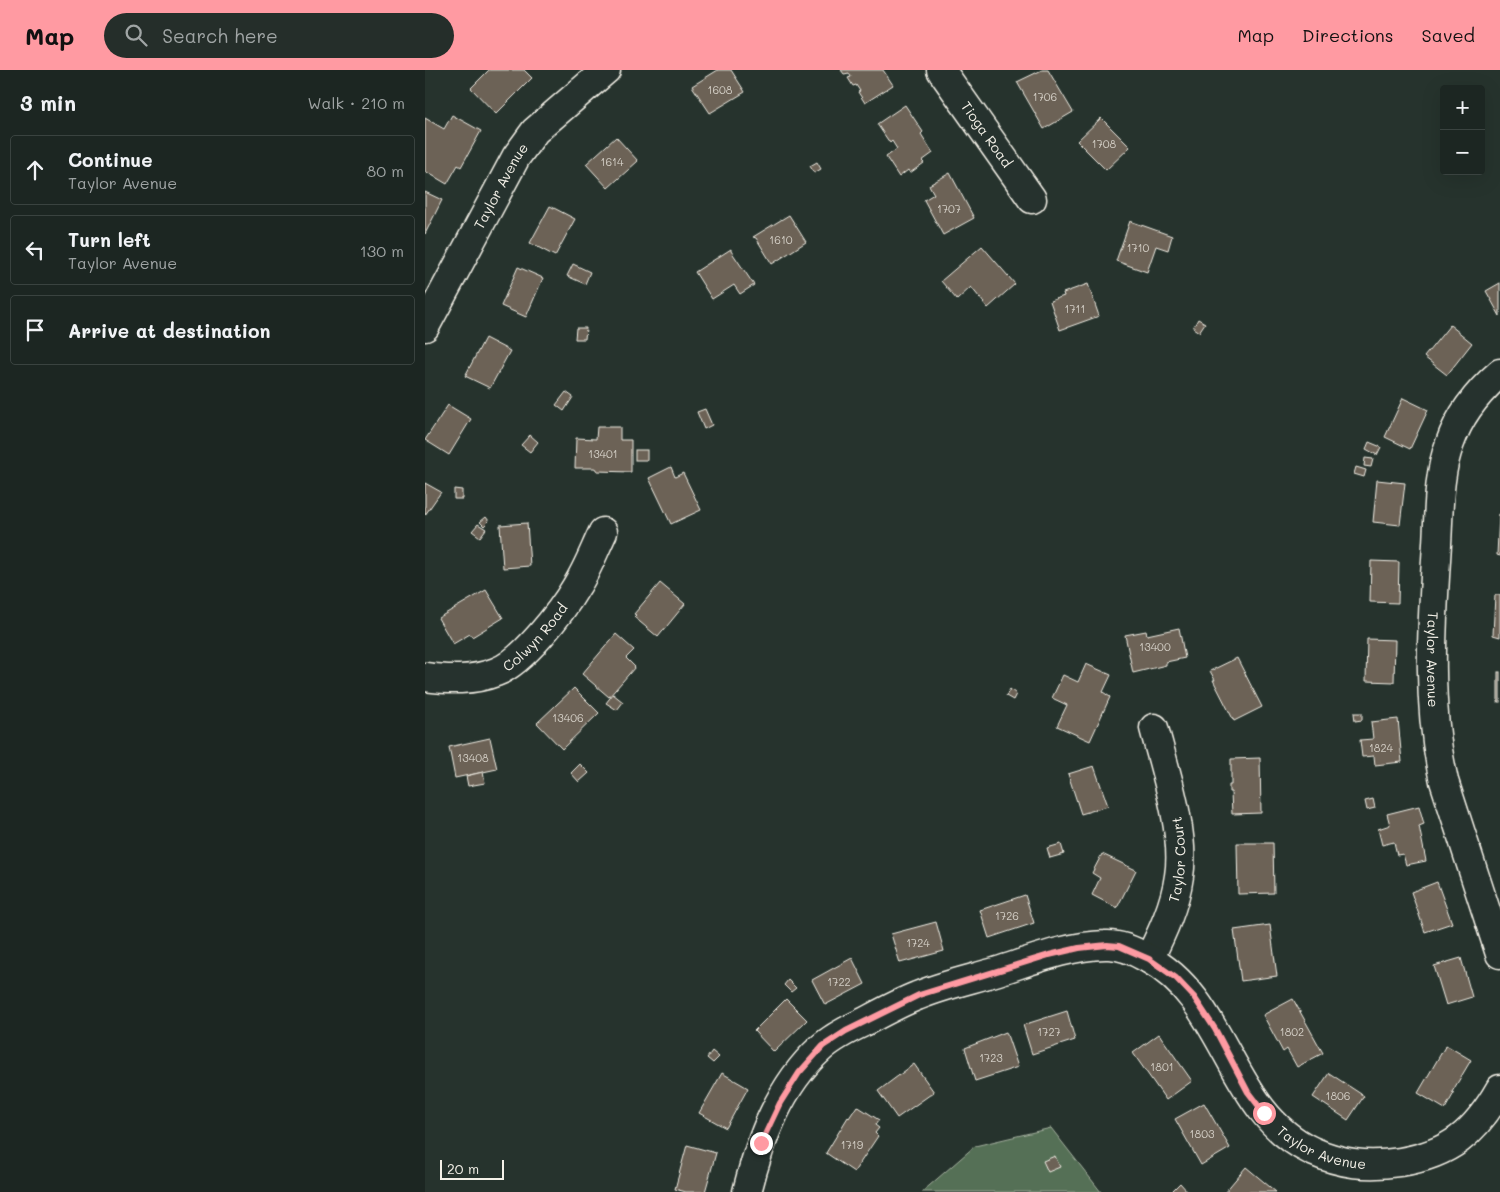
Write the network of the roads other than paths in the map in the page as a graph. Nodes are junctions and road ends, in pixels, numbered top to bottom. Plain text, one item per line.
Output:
1 (606, 70) edge
2 (941, 70) edge
3 (1032, 199) dead end
4 (425, 326) edge
5 (1500, 373) edge
6 (603, 532) dead end
7 (425, 677) edge
8 (1154, 728) dead end
9 (1500, 954) edge
10 (1149, 959) junction
11 (1500, 1089) edge
12 (747, 1192) edge

1 - 4 street, Taylor Avenue
2 - 3 street, Tioga Road
5 - 9 street, Taylor Avenue
6 - 7 street, Colwyn Road
8 - 10 street, Taylor Court
10 - 11 street, Taylor Avenue
10 - 12 street, Taylor Avenue

